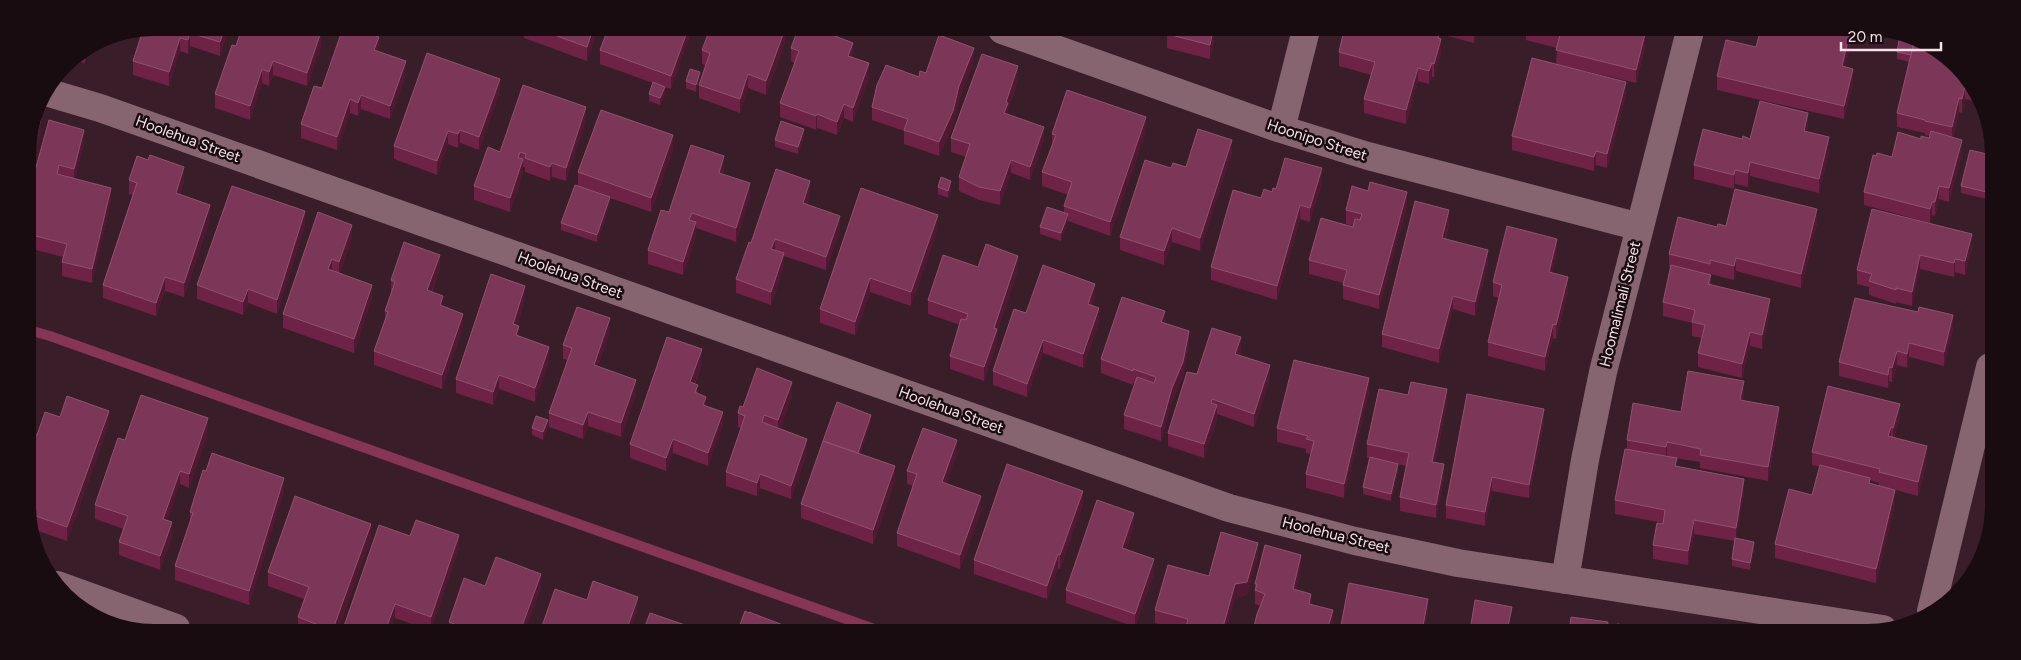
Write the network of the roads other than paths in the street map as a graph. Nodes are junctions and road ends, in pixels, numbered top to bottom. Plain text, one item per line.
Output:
1 (1019, 36) edge
2 (1304, 36) edge
3 (1689, 36) edge
4 (53, 94) edge
5 (1281, 129) junction
6 (1640, 227) junction
7 (1985, 389) edge
8 (1565, 580) junction
9 (73, 591) edge
10 (1933, 603) edge
11 (1844, 623) edge
12 (165, 624) edge

1 - 5 street, Hoonipo Street
2 - 5 street
3 - 6 street, Hoomalimali Street
4 - 8 street, Hoolehua Street
5 - 6 street, Hoonipo Street
6 - 8 street, Hoomalimali Street
7 - 10 street
8 - 11 street, Hoolehua Street
9 - 12 street

